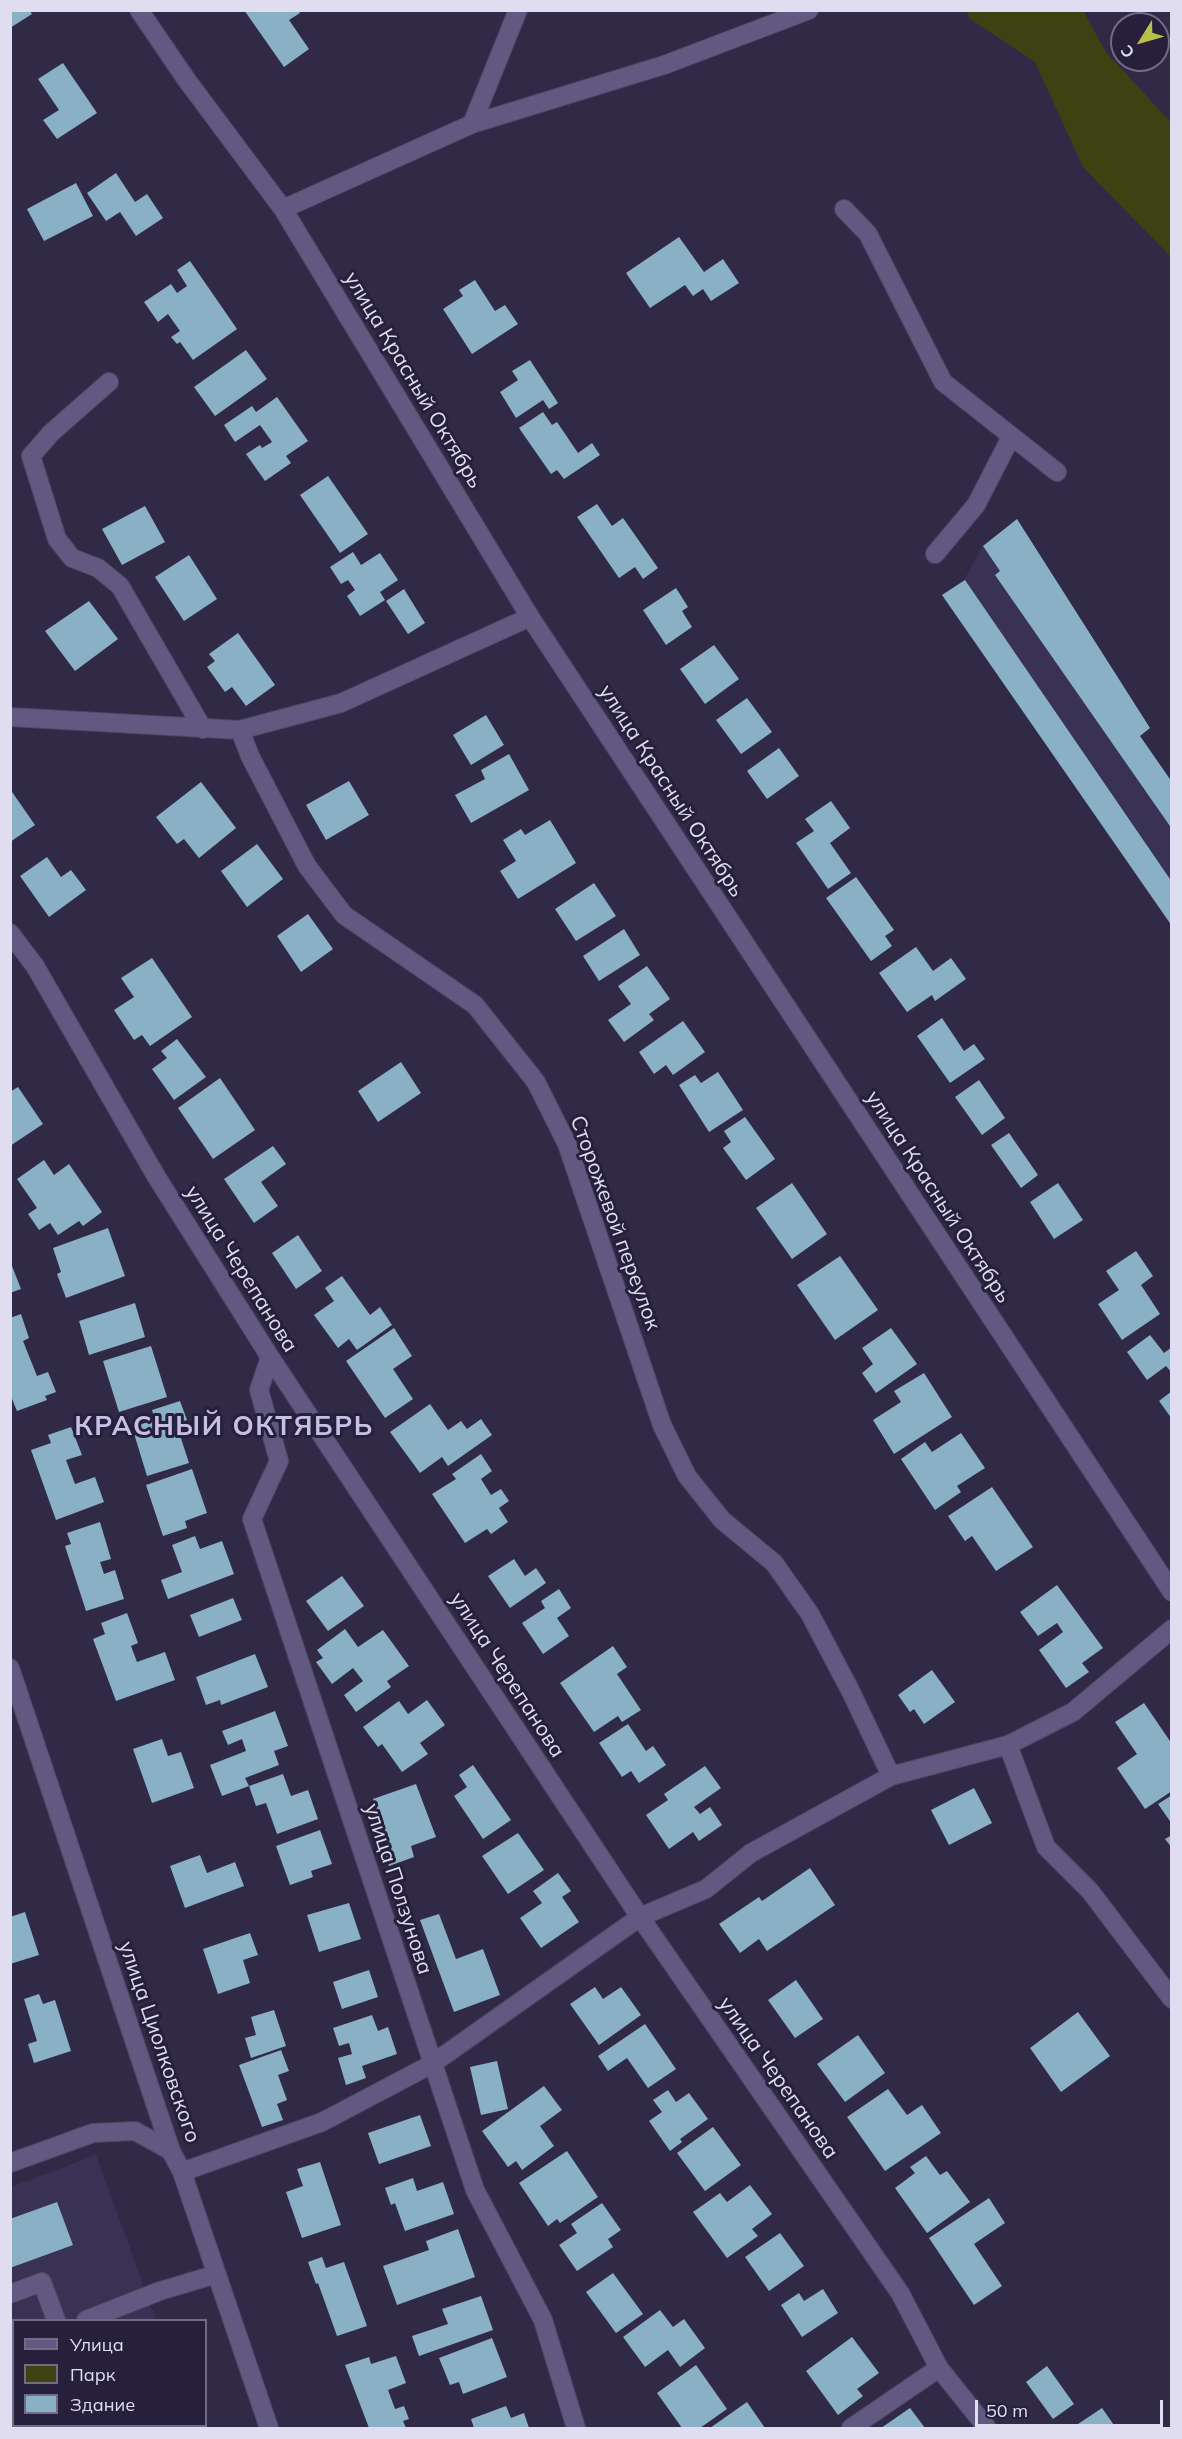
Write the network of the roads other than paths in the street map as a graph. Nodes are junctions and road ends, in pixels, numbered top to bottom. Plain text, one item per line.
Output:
1 (140, 10) edge
2 (518, 10) edge
3 (809, 10) edge
4 (472, 124) junction
5 (844, 208) dead end
6 (283, 209) junction
7 (109, 382) dead end
8 (1011, 437) junction
9 (1058, 472) dead end
10 (935, 554) dead end
11 (530, 617) junction
12 (10, 717) edge
13 (203, 729) junction
14 (240, 730) junction
15 (10, 933) edge
16 (270, 1357) junction
17 (1172, 1592) edge
18 (1172, 1629) edge
19 (10, 1668) edge
20 (1008, 1745) junction
21 (891, 1776) junction
22 (639, 1917) junction
23 (1172, 1999) edge
24 (432, 2064) junction
25 (171, 2151) junction
26 (10, 2163) edge
27 (182, 2172) junction
28 (217, 2274) junction
29 (10, 2294) edge
30 (56, 2319) edge
31 (89, 2319) edge
32 (939, 2368) junction
33 (269, 2428) edge
34 (576, 2428) edge
35 (851, 2428) edge
36 (987, 2428) edge

1 - 6 street, улица Красный Октябрь
2 - 4 street
3 - 4 street
4 - 6 street
5 - 8 street
6 - 11 street, улица Красный Октябрь
7 - 13 street
8 - 9 street
8 - 10 street
11 - 14 street
11 - 17 street, улица Красный Октябрь
12 - 13 street
13 - 14 street
14 - 21 street, Сторожевой переулок
15 - 16 street, улица Черепанова
16 - 22 street, улица Черепанова
16 - 24 street, улица Ползунова
18 - 20 street
19 - 25 street, улица Циолковского
20 - 21 street
20 - 23 street
21 - 22 street
22 - 24 street
22 - 32 street, улица Черепанова
24 - 27 street
24 - 34 street, улица Ползунова
25 - 26 street
25 - 27 street, улица Циолковского
27 - 28 street, улица Циолковского
28 - 31 street
28 - 33 street, улица Циолковского
29 - 30 street
32 - 35 street
32 - 36 street, улица Черепанова

